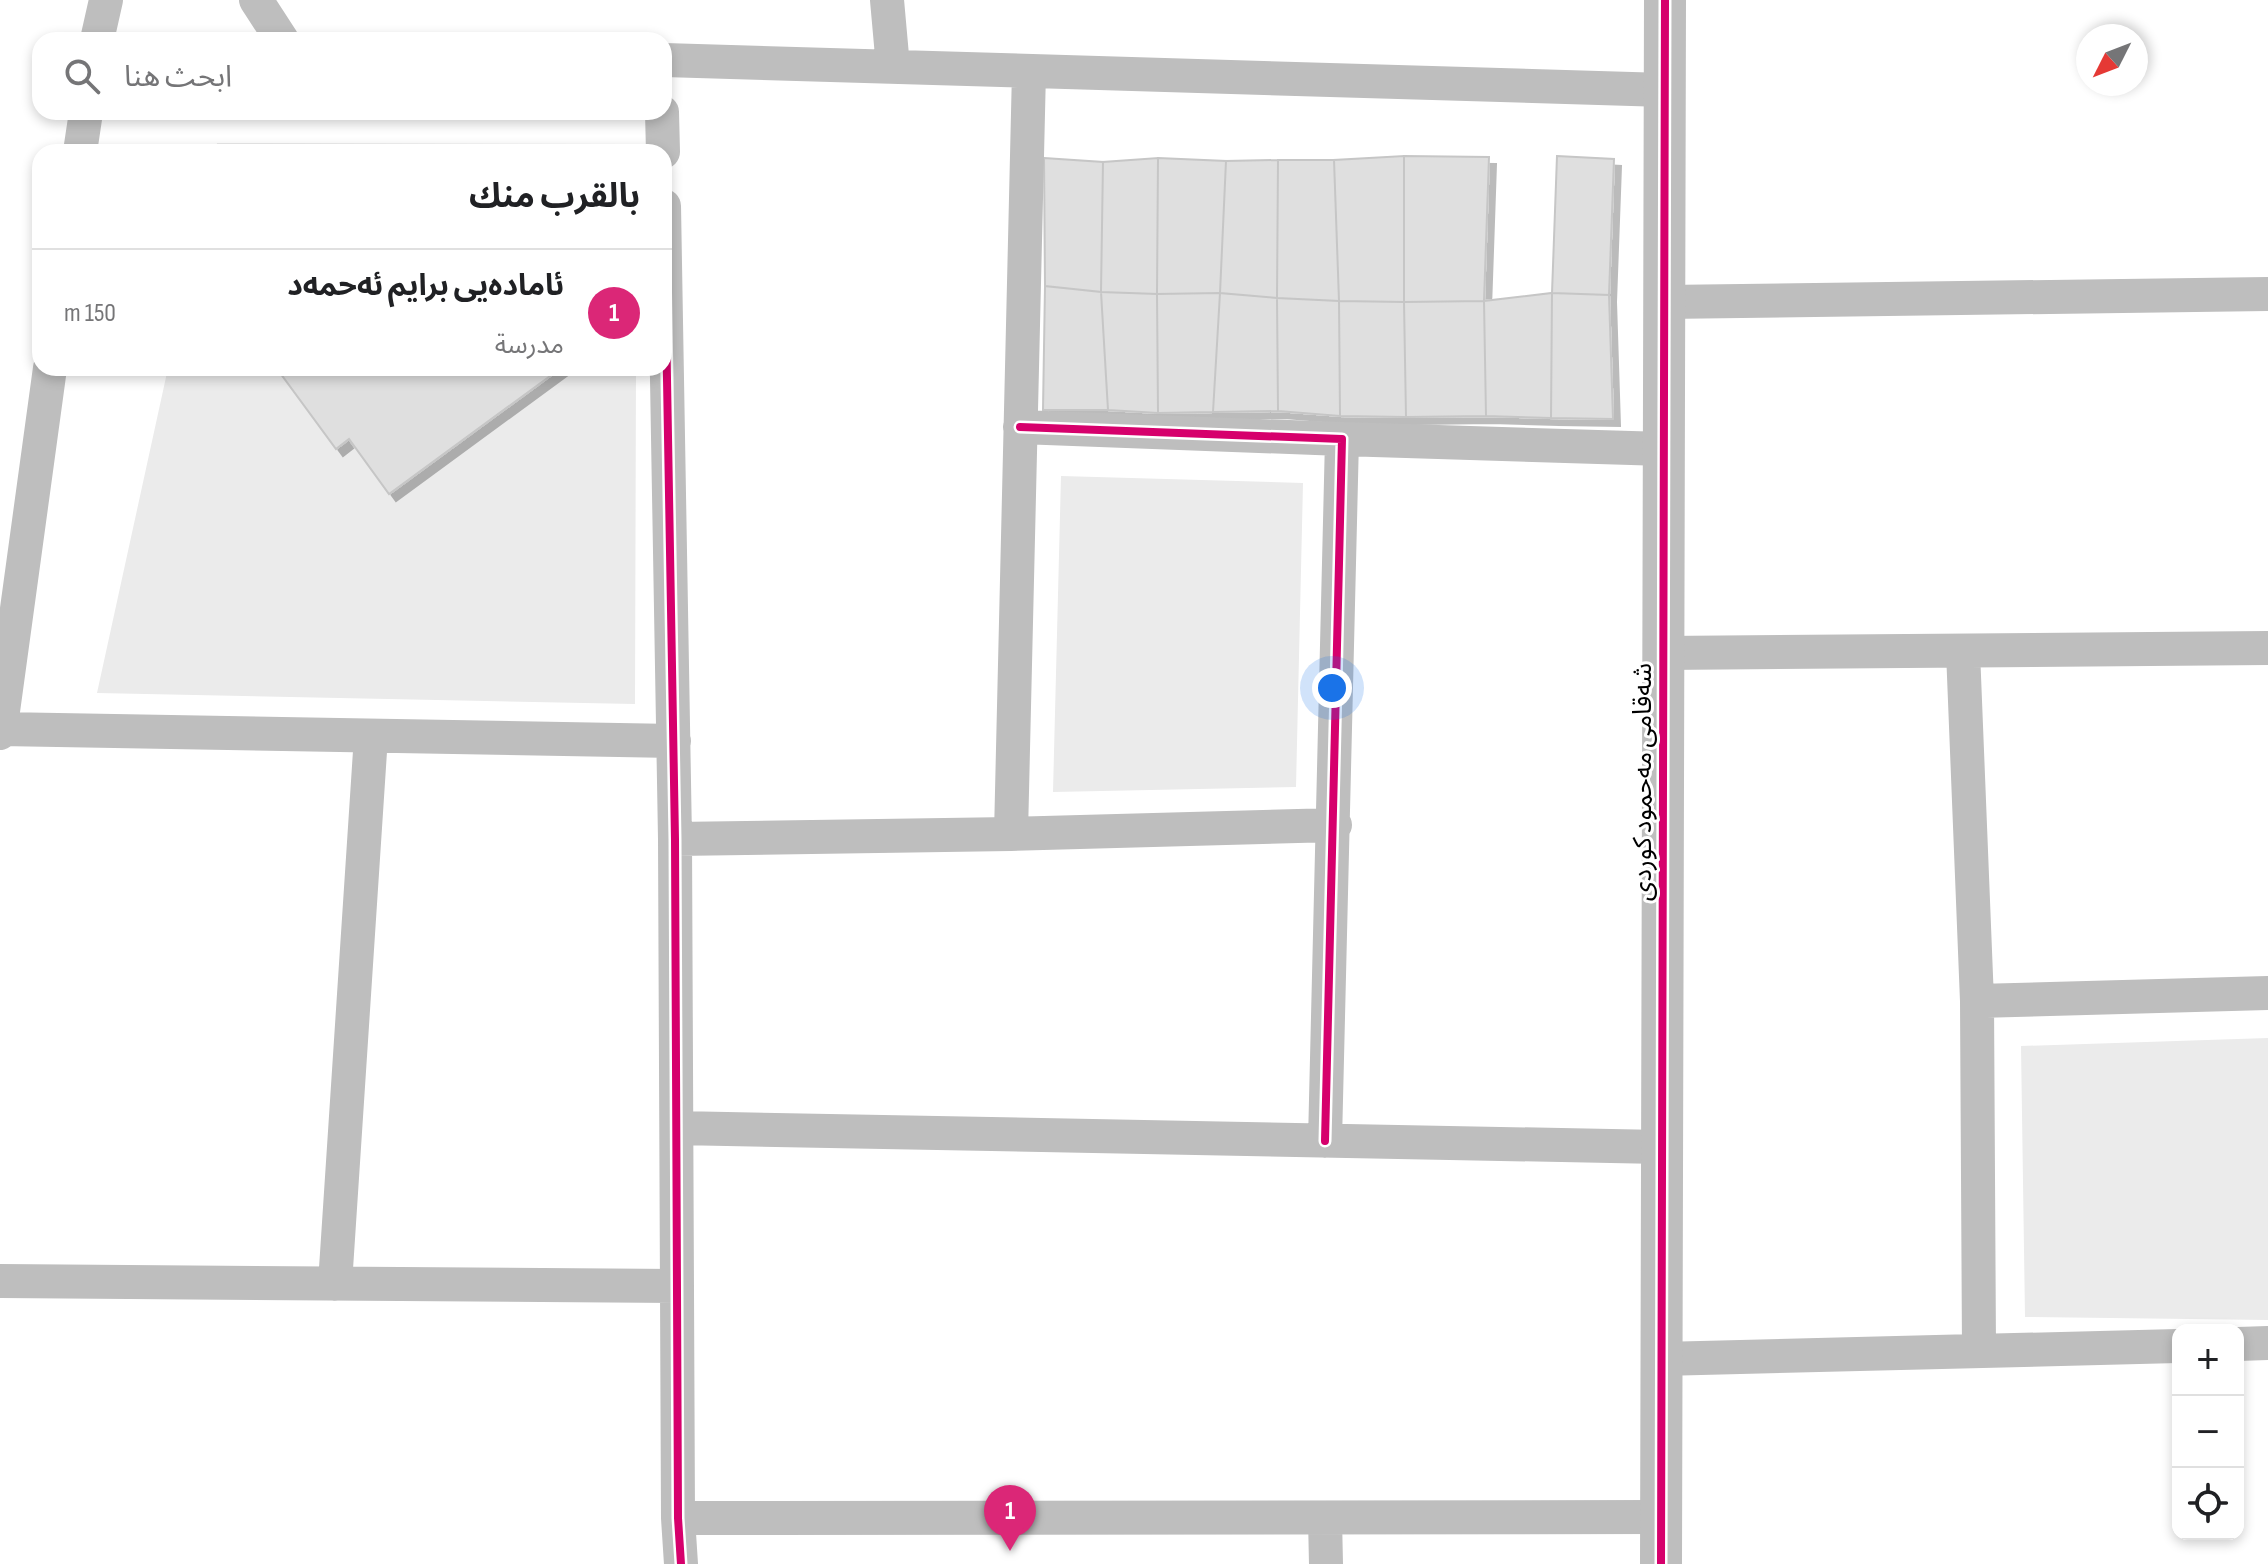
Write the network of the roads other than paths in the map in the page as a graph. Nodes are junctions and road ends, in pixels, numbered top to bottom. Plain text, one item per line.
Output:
1 (106, 0) edge
2 (256, 0) edge
3 (887, 0) edge
4 (1665, 0) edge
5 (99, 32) edge
6 (277, 32) edge
7 (672, 60) edge
8 (893, 67) junction
9 (1029, 71) junction
10 (1665, 90) junction
11 (85, 120) edge
12 (662, 120) edge
13 (81, 144) edge
14 (663, 144) edge
15 (2268, 294) edge
16 (1665, 302) junction
17 (49, 376) edge
18 (667, 376) edge
19 (1020, 427) junction
20 (1342, 439) junction
21 (1664, 449) junction
22 (2268, 648) edge
23 (1963, 651) junction
24 (1663, 653) junction
25 (0, 731) edge
26 (371, 736) junction
27 (674, 741) junction
28 (1335, 825) junction
29 (1011, 834) junction
30 (675, 839) junction
31 (2268, 993) edge
32 (1977, 1001) junction
33 (677, 1128) junction
34 (1325, 1141) junction
35 (1661, 1147) junction
36 (0, 1281) edge
37 (335, 1284) junction
38 (677, 1286) junction
39 (2268, 1343) edge
40 (2244, 1344) edge
41 (2172, 1346) edge
42 (1979, 1350) junction
43 (1661, 1359) junction
44 (1661, 1517) junction
45 (678, 1518) junction
46 (1325, 1518) junction
47 (681, 1564) edge
48 (1326, 1564) edge
49 (1661, 1564) edge

1 - 5 street
2 - 6 street
3 - 8 street
4 - 10 street, شەقامی مەحمود کوردی
7 - 8 street
8 - 9 street
9 - 10 street
9 - 19 street
10 - 16 street, شەقامی مەحمود کوردی
11 - 13 street
12 - 14 street
15 - 16 street
16 - 21 street, شەقامی مەحمود کوردی
17 - 25 street
18 - 27 street
19 - 20 street
19 - 29 street
20 - 21 street
20 - 28 street
21 - 24 street, شەقامی مەحمود کوردی
22 - 23 street
23 - 24 street
23 - 32 street
24 - 35 street, شەقامی مەحمود کوردی
25 - 26 street
26 - 27 street
26 - 37 street
27 - 30 street
28 - 29 street
28 - 34 street
29 - 30 street
30 - 33 street
31 - 32 street
32 - 42 street
33 - 34 street
33 - 38 street
34 - 35 street
35 - 43 street, شەقامی مەحمود کوردی
36 - 37 street
37 - 38 street
38 - 45 street
39 - 40 street
41 - 42 street
42 - 43 street
43 - 44 street, شەقامی مەحمود کوردی
44 - 46 street
44 - 49 street, شەقامی مەحمود کوردی
45 - 46 street
45 - 47 street
46 - 48 street

